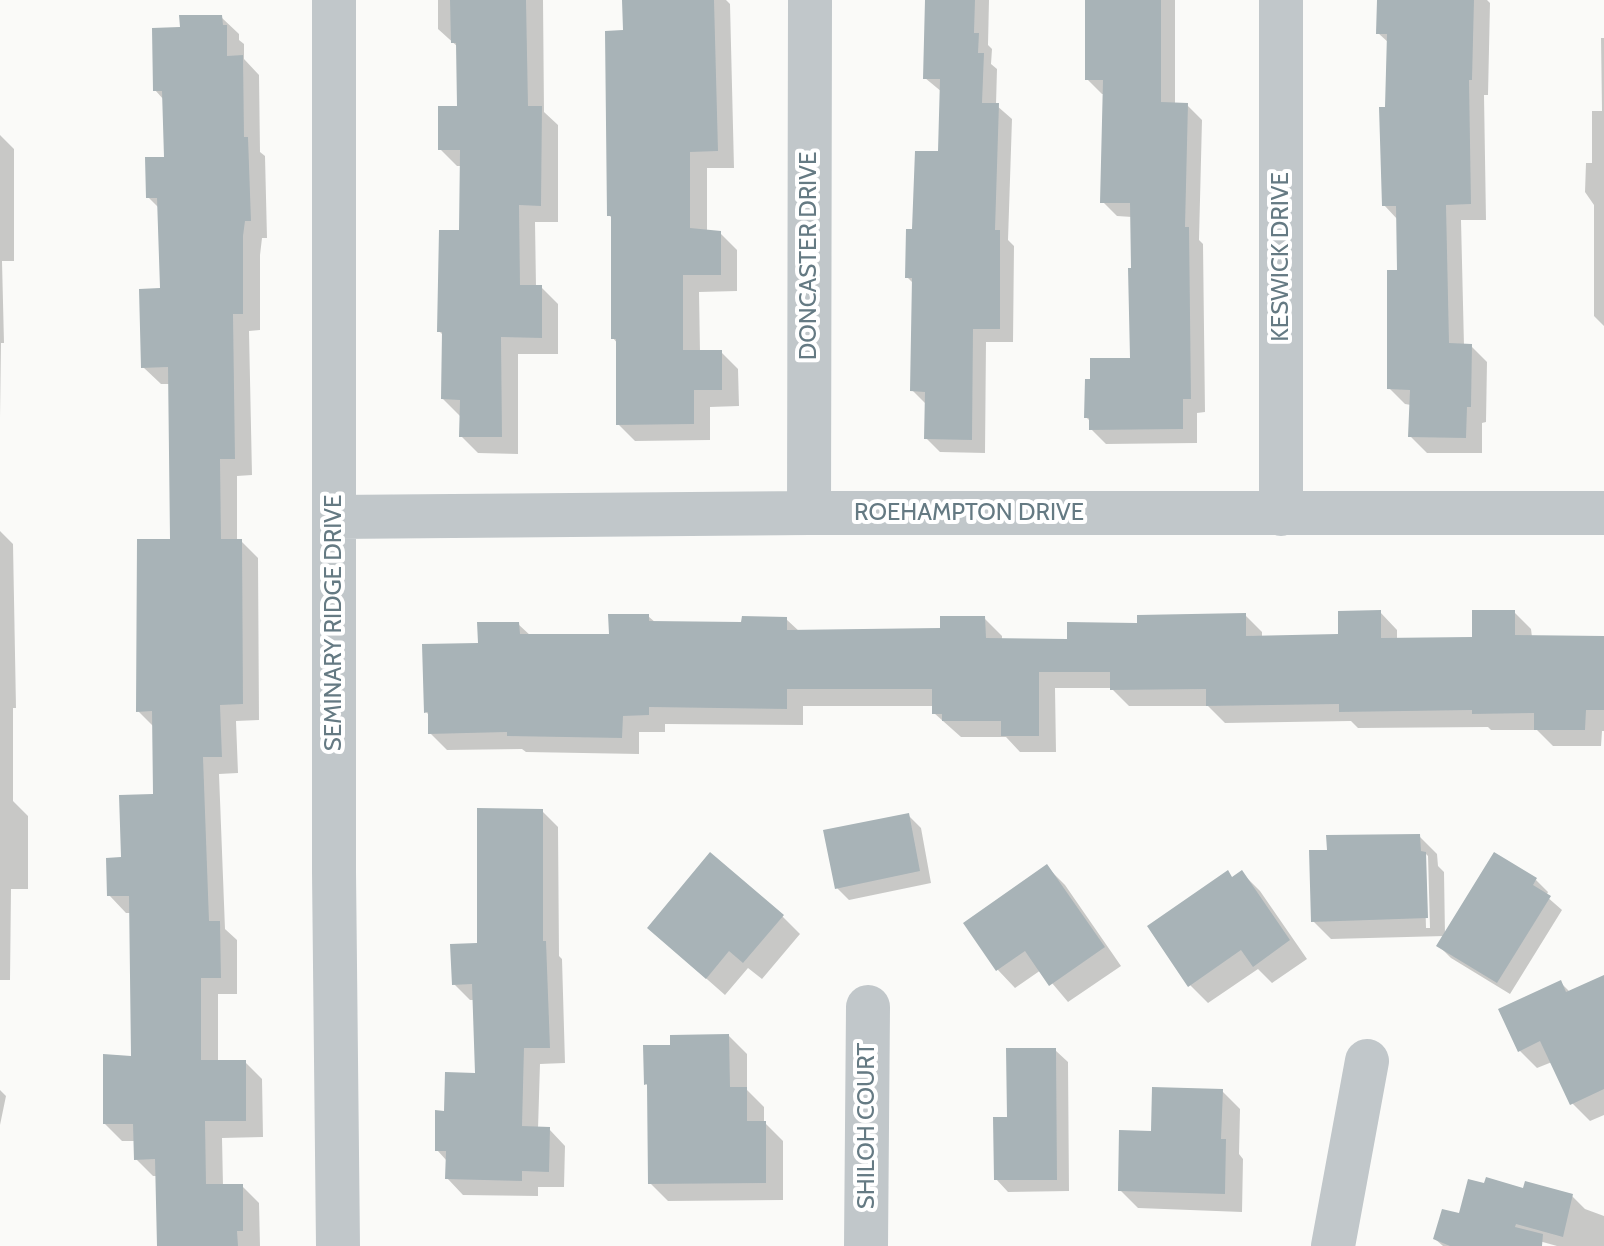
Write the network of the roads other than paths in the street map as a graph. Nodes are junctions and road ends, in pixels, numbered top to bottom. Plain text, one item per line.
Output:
1 (334, 0) edge
2 (810, 0) edge
3 (1281, 0) edge
4 (809, 513) junction
5 (1604, 513) edge
6 (1281, 514) junction
7 (334, 517) junction
8 (868, 1007) dead end
9 (1367, 1061) dead end
10 (338, 1246) edge
11 (866, 1246) edge
12 (1333, 1246) edge

1 - 7 street, SEMINARY RIDGE DRIVE
2 - 4 street, DONCASTER DRIVE
3 - 6 street, KESWICK DRIVE
4 - 6 street, ROEHAMPTON DRIVE
4 - 7 street, ROEHAMPTON DRIVE
5 - 6 street, ROEHAMPTON DRIVE
7 - 10 street, SEMINARY RIDGE DRIVE
8 - 11 street, SHILOH COURT
9 - 12 street

